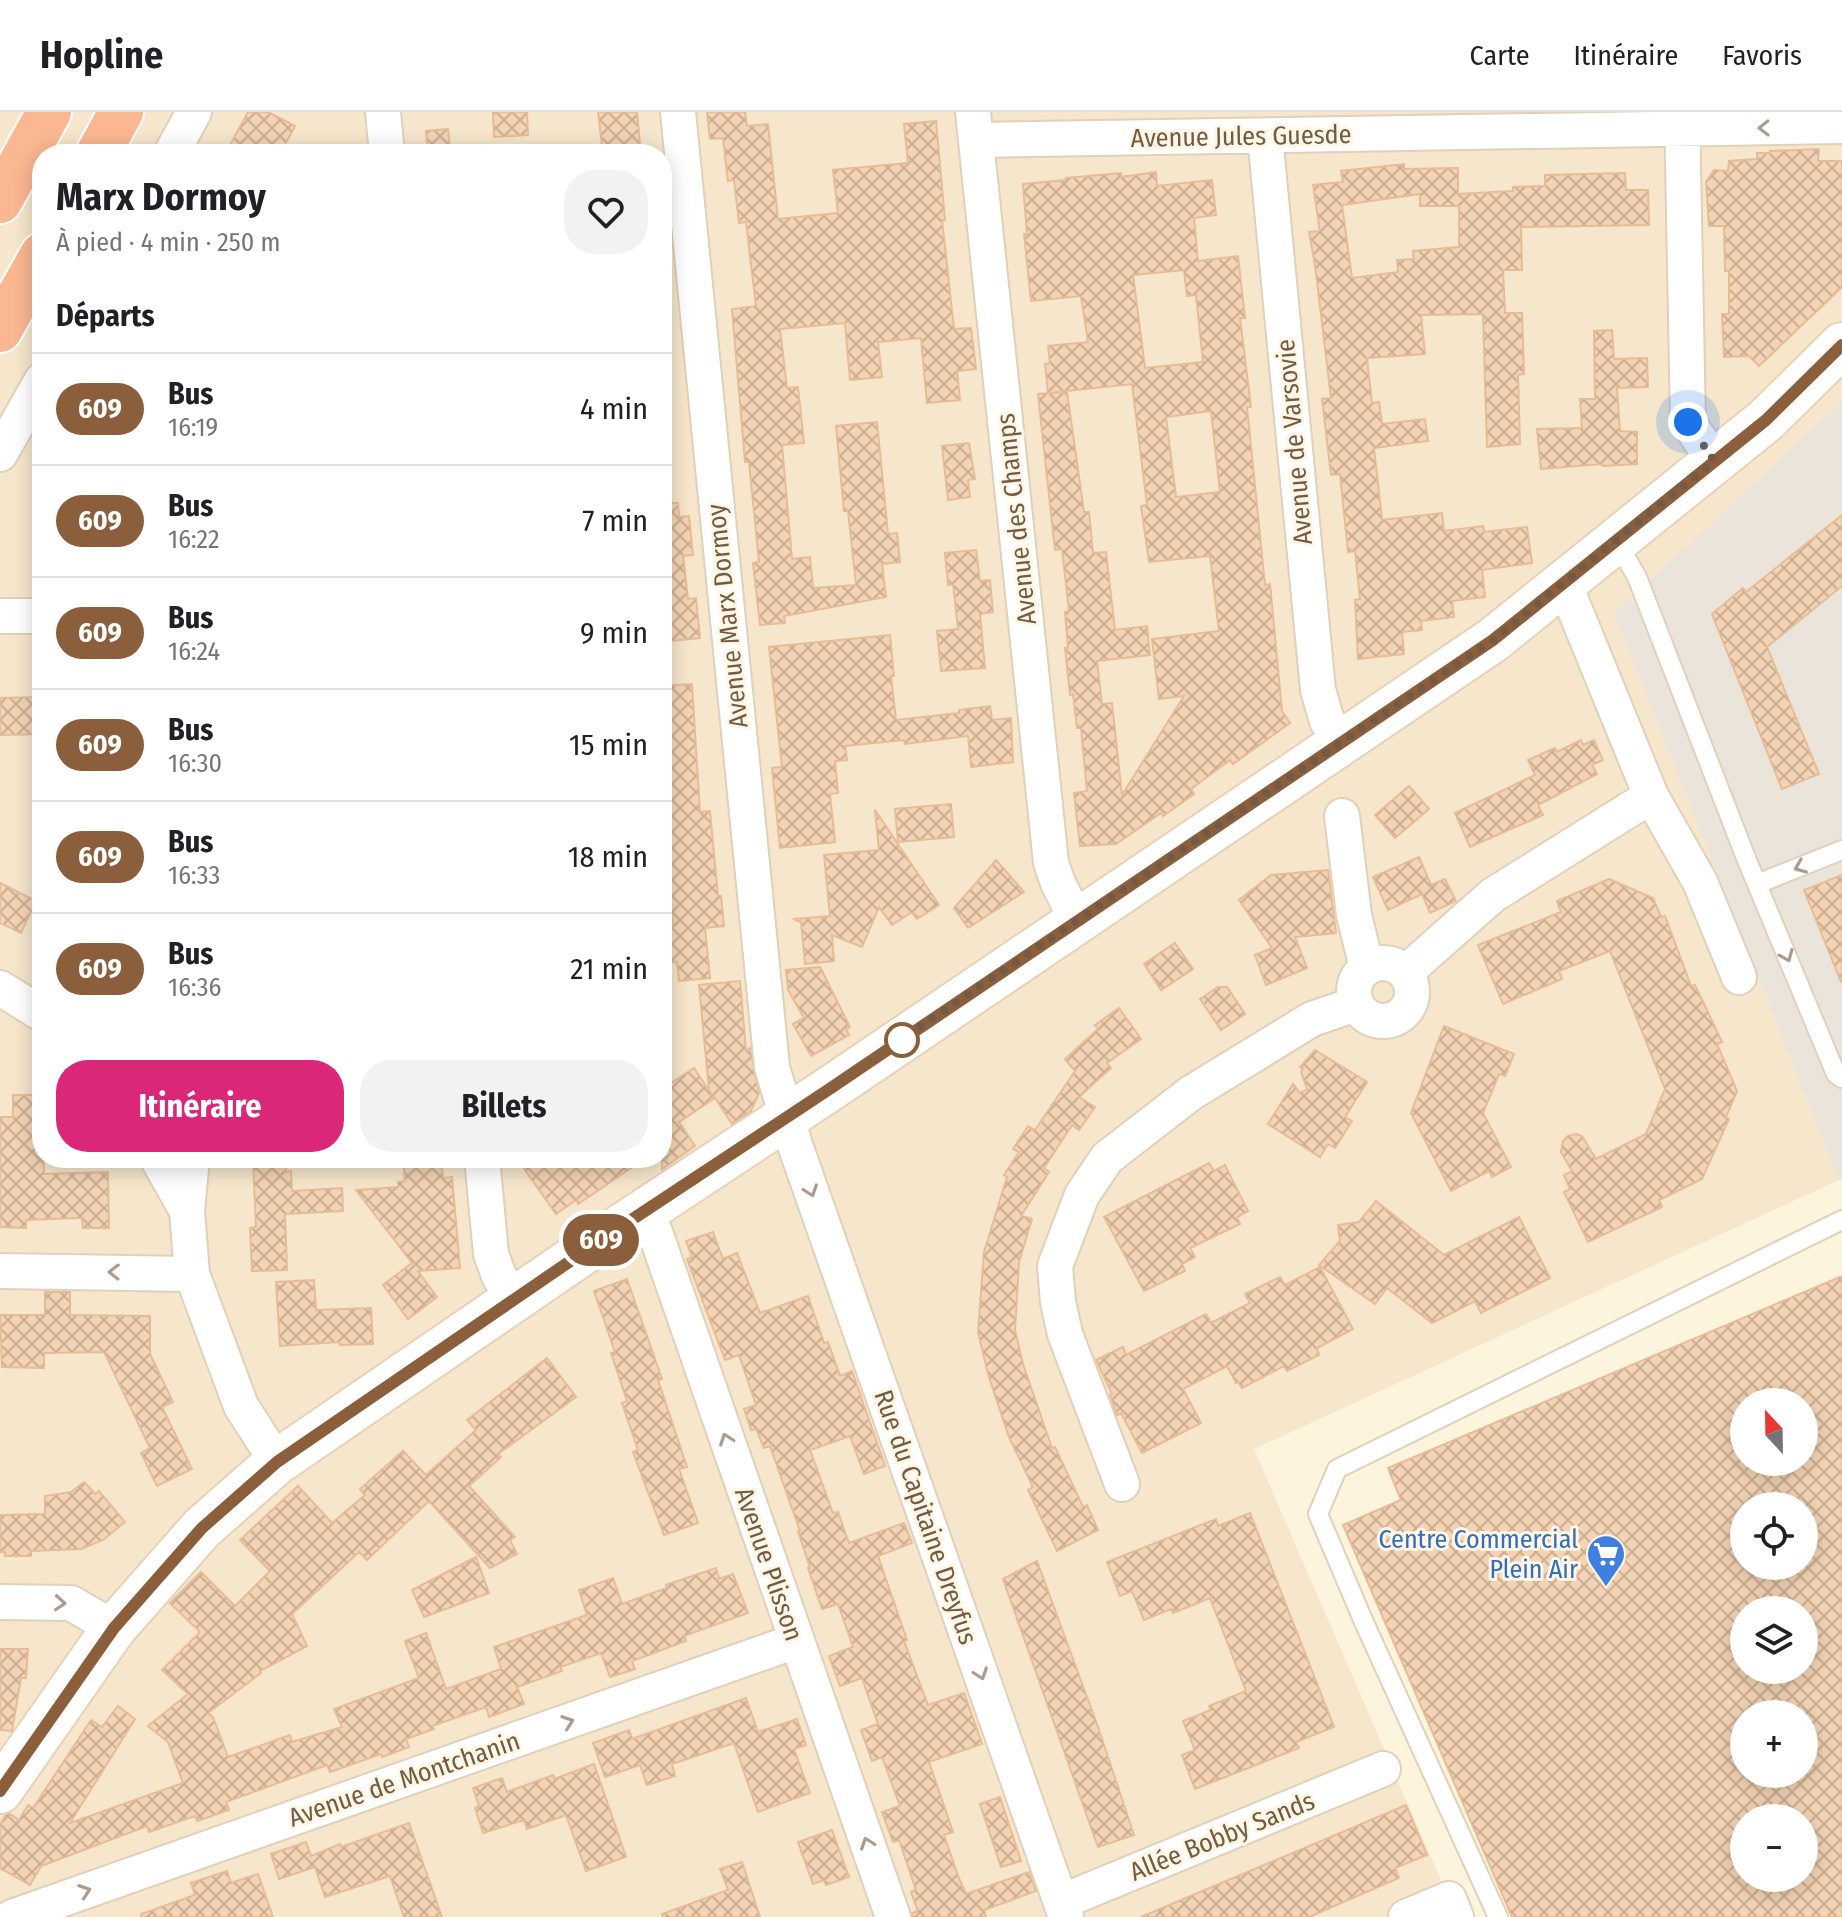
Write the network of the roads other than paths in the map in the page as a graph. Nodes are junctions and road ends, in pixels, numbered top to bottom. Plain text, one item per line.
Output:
1 (49, 112) edge
2 (121, 112) edge
3 (194, 112) edge
4 (383, 112) edge
5 (678, 112) edge
6 (1682, 120) edge
7 (974, 126) edge
8 (1842, 126) edge
9 (1265, 136) junction
10 (103, 144) edge
11 (176, 144) edge
12 (386, 144) edge
13 (0, 201) edge
14 (32, 273) edge
15 (0, 330) edge
16 (1842, 345) edge
17 (32, 398) edge
18 (0, 454) edge
19 (1714, 461) junction
20 (1616, 541) junction
21 (1564, 583) junction
22 (0, 616) edge
23 (32, 616) edge
24 (1340, 743) junction
25 (1651, 796) junction
26 (1342, 816) dead end
27 (1842, 850) edge
28 (1757, 884) junction
29 (1077, 921) junction
30 (1367, 968) junction
31 (1405, 973) junction
32 (1739, 977) dead end
33 (0, 988) edge
34 (1356, 1004) junction
35 (32, 1008) edge
36 (1842, 1078) edge
37 (785, 1118) junction
38 (163, 1168) edge
39 (191, 1168) edge
40 (483, 1168) edge
41 (187, 1211) junction
42 (643, 1212) junction
43 (1842, 1220) edge
44 (0, 1271) edge
45 (192, 1274) junction
46 (513, 1300) junction
47 (277, 1462) junction
48 (1122, 1484) dead end
49 (0, 1602) edge
50 (114, 1628) junction
51 (796, 1641) junction
52 (1383, 1769) dead end
53 (0, 1791) edge
54 (1064, 1910) edge
55 (12, 1917) edge
56 (892, 1917) edge
57 (1406, 1917) edge
58 (1456, 1917) edge
59 (1498, 1917) edge

1 - 13 highway
2 - 10 highway
3 - 11 street
4 - 12 street
5 - 37 street, Avenue Marx Dormoy
8 -> 6 street, Avenue Jules Guesde
6 - 9 street, Avenue Jules Guesde
6 - 19 street
7 - 9 street, Avenue Jules Guesde
7 - 29 street, Avenue des Champs
9 - 24 street, Avenue de Varsovie
14 - 15 highway
16 - 19 street
17 - 18 street
19 - 20 street
20 - 21 street
20 - 28 lane
21 - 24 street
21 - 25 street
22 - 23 street
24 - 29 street
25 - 31 street
25 - 32 street
26 - 30 street
27 -> 28 lane
28 -> 36 lane
29 - 37 street
30 - 31 street
30 - 34 street
31 - 34 street
33 - 35 street
34 - 48 street
37 - 42 street
37 -> 54 street, Rue du Capitaine Dreyfus
38 - 41 street
39 - 41 street
40 - 46 street
41 - 45 street
42 - 46 street
51 -> 42 street, Avenue Plisson
43 - 59 lane
45 -> 44 street
45 - 47 street
46 - 47 street
47 - 50 street
49 -> 50 street
50 - 53 street
55 -> 51 street, Avenue de Montchanin
56 -> 51 street, Avenue Plisson
52 - 54 street, Allée Bobby Sands
57 - 58 street

